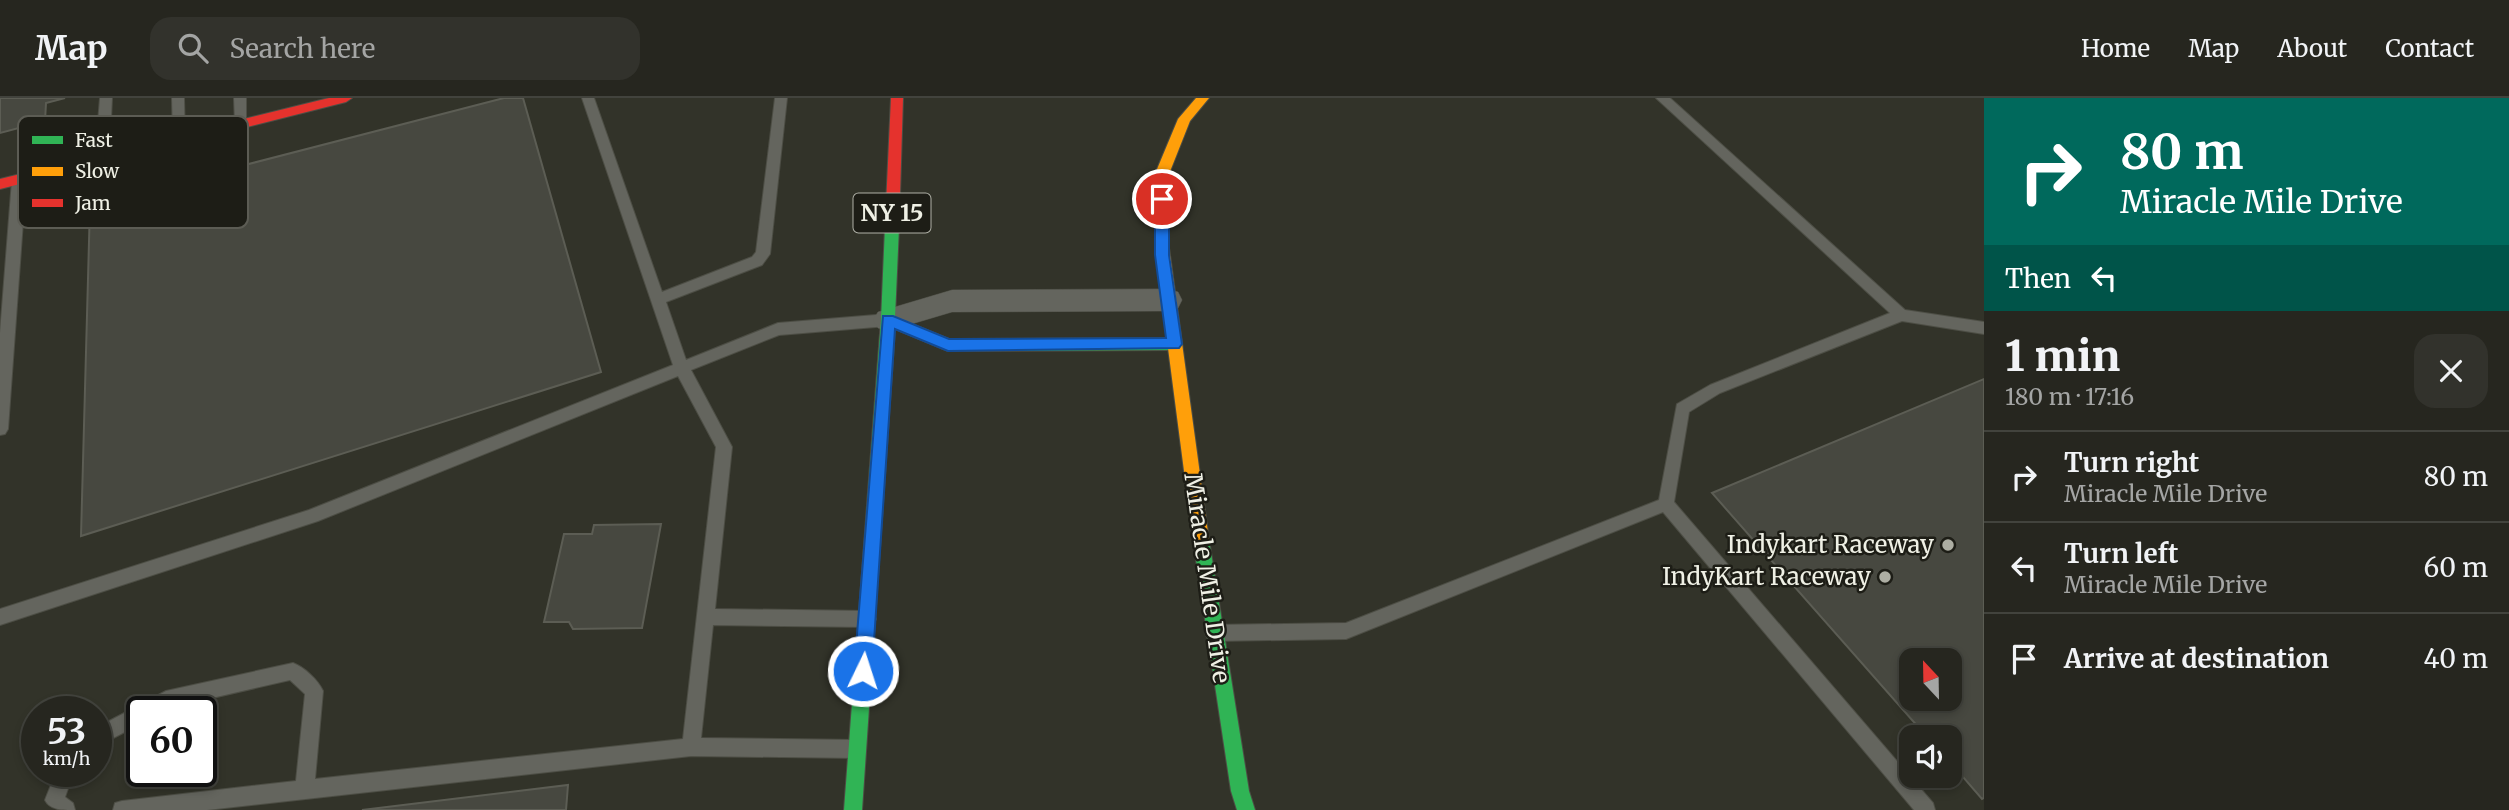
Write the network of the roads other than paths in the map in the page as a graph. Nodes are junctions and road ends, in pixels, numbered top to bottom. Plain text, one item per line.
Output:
1 (106, 98) edge
2 (178, 98) edge
3 (240, 98) edge
4 (346, 98) edge
5 (588, 98) edge
6 (781, 98) edge
7 (897, 98) edge
8 (1203, 98) edge
9 (1662, 98) edge
10 (105, 116) edge
11 (178, 116) edge
12 (241, 116) edge
13 (248, 122) edge
14 (18, 180) edge
15 (0, 184) edge
16 (18, 191) edge
17 (16, 212) junction
18 (0, 216) edge
19 (657, 300) junction
20 (1168, 300) junction
21 (1901, 315) junction
22 (888, 320) junction
23 (1984, 328) edge
24 (1174, 344) junction
25 (681, 367) junction
26 (0, 429) edge
27 (1666, 504) junction
28 (0, 617) edge
29 (705, 617) junction
30 (867, 619) junction
31 (1214, 634) junction
32 (184, 696) edge
33 (691, 747) junction
34 (858, 749) junction
35 (59, 787) edge
36 (305, 789) junction
37 (66, 810) edge
38 (122, 810) edge
39 (853, 810) edge
40 (1246, 810) edge
41 (1926, 810) edge

1 - 10 lane
2 - 11 lane
3 - 12 lane
4 - 13 street
5 - 19 lane
6 - 19 lane
7 - 22 street, NY 15
8 - 20 street, Miracle Mile Drive
9 - 21 lane
14 - 15 street
16 - 17 lane
17 - 18 lane
17 - 26 lane
19 - 25 lane
20 - 22 street
20 - 24 street, Miracle Mile Drive
21 - 23 lane
21 - 27 lane
22 - 24 street
22 - 25 lane
22 - 30 street, NY 15
24 - 31 street, Miracle Mile Drive
25 - 28 lane
25 - 29 lane
27 - 31 lane
27 - 41 lane
29 - 30 lane
29 - 33 lane
30 - 34 street, NY 15
31 - 40 street, Miracle Mile Drive
32 - 36 lane
33 - 34 lane
33 - 36 lane
34 - 39 street, NY 15
35 - 37 lane
36 - 38 lane

